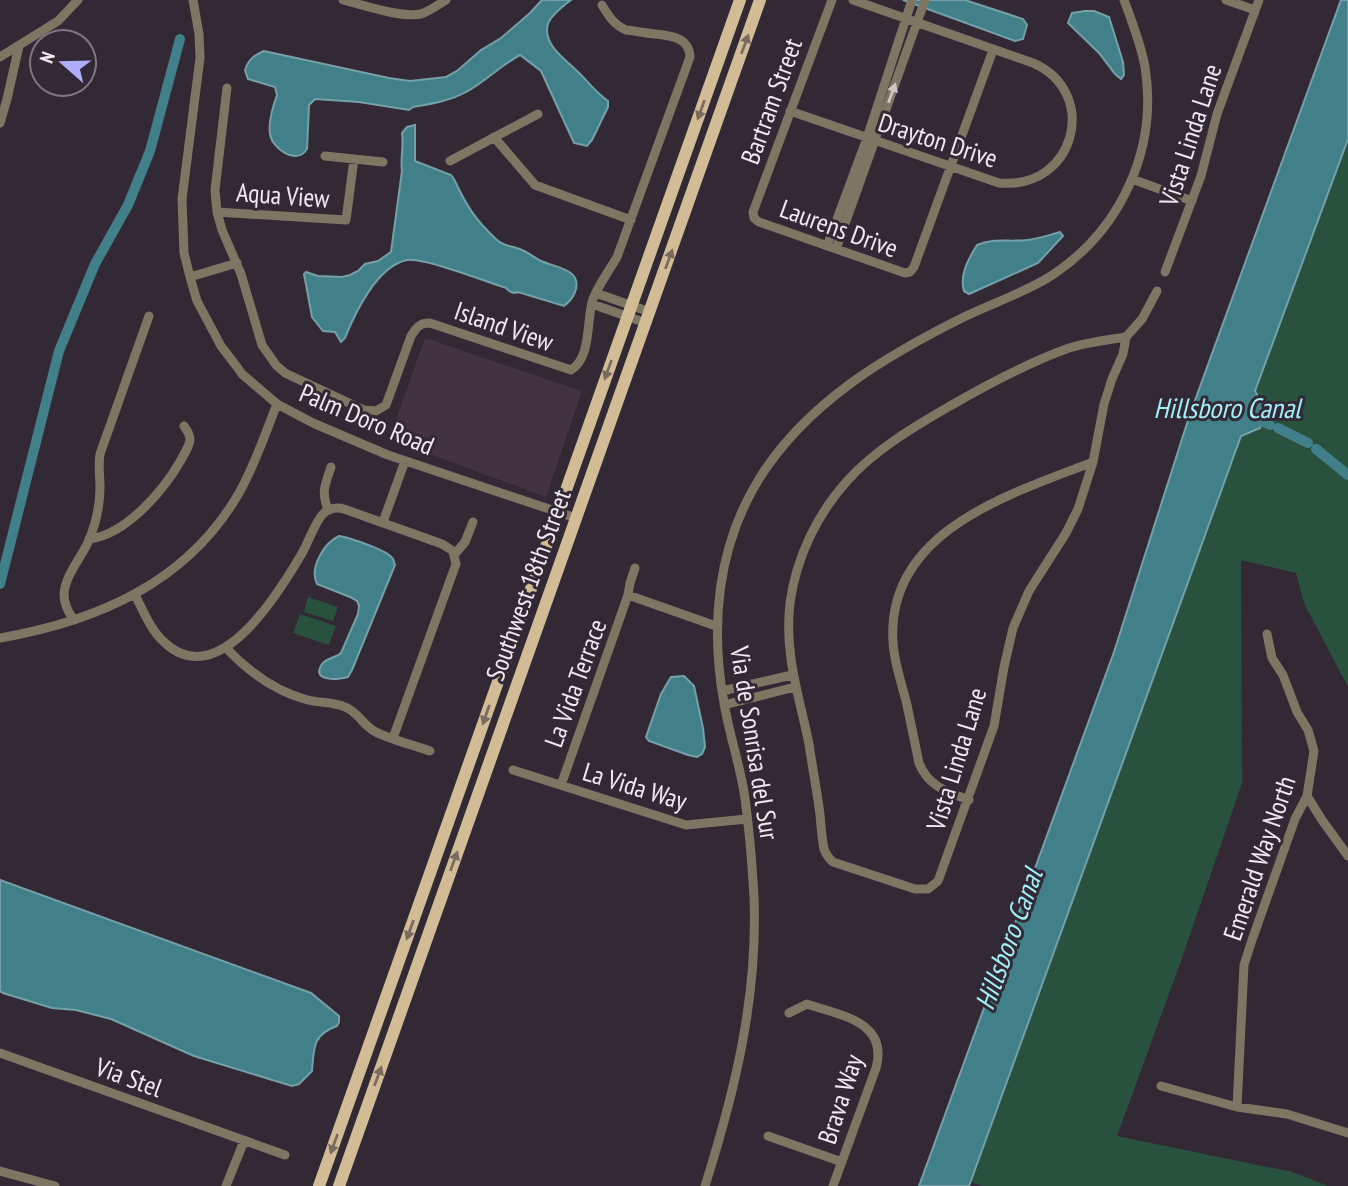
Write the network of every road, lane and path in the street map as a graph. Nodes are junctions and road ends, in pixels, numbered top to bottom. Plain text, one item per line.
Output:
1 (78, 0) edge
2 (193, 0) edge
3 (343, 0) edge
4 (446, 0) edge
5 (740, 0) edge
6 (760, 0) edge
7 (832, 0) edge
8 (853, 0) edge
9 (1124, 0) edge
10 (1226, 0) edge
11 (1259, 0) edge
12 (911, 3) edge
13 (924, 4) edge
14 (602, 5) dead end
15 (1255, 10) junction
16 (905, 19) junction
17 (917, 23) junction
18 (19, 46) junction
19 (993, 50) junction
20 (0, 57) edge
21 (227, 88) dead end
22 (790, 111) junction
23 (538, 114) dead end
24 (0, 122) edge
25 (494, 137) junction
26 (871, 140) junction
27 (326, 156) dead end
28 (354, 159) junction
29 (450, 161) dead end
30 (383, 162) dead end
31 (950, 167) junction
32 (1132, 179) junction
33 (1192, 201) junction
34 (217, 212) junction
35 (754, 218) joint
36 (631, 220) junction
37 (831, 248) junction
38 (236, 263) junction
39 (1165, 272) dead end
40 (190, 277) junction
41 (1157, 291) dead end
42 (596, 293) junction
43 (592, 304) junction
44 (629, 311) junction
45 (149, 316) dead end
46 (648, 317) junction
47 (1126, 337) junction
48 (277, 404) junction
49 (184, 426) dead end
50 (405, 461) junction
51 (1093, 462) junction
52 (331, 467) dead end
53 (328, 510) junction
54 (558, 512) junction
55 (576, 518) junction
56 (383, 522) junction
57 (473, 522) dead end
58 (89, 539) junction
59 (454, 555) junction
60 (635, 568) dead end
61 (135, 595) junction
62 (628, 595) junction
63 (74, 619) junction
64 (716, 626) junction
65 (1267, 634) dead end
66 (0, 638) edge
67 (226, 648) junction
68 (792, 675) junction
69 (795, 687) junction
70 (722, 691) junction
71 (724, 705) junction
72 (393, 738) junction
73 (430, 751) dead end
74 (513, 770) dead end
75 (561, 785) junction
76 (1307, 796) junction
77 (969, 800) junction
78 (747, 819) junction
79 (1348, 856) edge
80 (789, 1013) dead end
81 (0, 1053) edge
82 (1161, 1086) dead end
83 (1237, 1107) junction
84 (1348, 1133) edge
85 (768, 1136) dead end
86 (244, 1141) junction
87 (285, 1155) dead end
88 (842, 1162) junction
89 (0, 1171) edge
90 (55, 1186) edge
91 (226, 1186) edge
92 (319, 1186) edge
93 (339, 1186) edge
94 (705, 1186) edge
95 (833, 1186) edge

1 - 18 street
2 - 40 street, Palm Doro Road
3 - 4 street
5 -> 44 main road, Southwest 18th Street
46 -> 6 main road, Southwest 18th Street
7 - 22 street, Bartram Street
8 - 16 street, Drayton Drive
9 - 32 street, Via de Sonrisa del Sur
10 - 15 street
11 - 15 street, Vista Linda Lane
12 - 16 street
13 - 17 street
14 - 36 street, Island View
15 - 33 street, Vista Linda Lane
16 - 17 street, Drayton Drive
16 - 26 street
17 - 19 street, Drayton Drive
26 -> 17 street
18 - 20 street
18 - 24 street
19 - 31 street
19 - 31 street, Drayton Drive
21 - 34 street, Island View
22 - 26 street, Drayton Drive
22 - 35 street, Bartram Street
23 - 25 street
25 - 29 street
25 - 36 street
26 - 31 street, Drayton Drive
26 - 37 street
27 - 28 street
28 - 30 street
28 - 34 street, Aqua View
31 - 37 street, Laurens Drive
32 - 33 street
32 - 64 street, Via de Sonrisa del Sur
33 - 39 street, Vista Linda Lane
34 - 38 street, Island View
35 - 37 street, Laurens Drive
36 - 42 street, Island View
38 - 40 street
38 - 43 street, Island View
40 - 48 street, Palm Doro Road
41 - 47 street, Vista Linda Lane
42 - 43 street, Island View
42 - 44 street
43 - 44 street
44 - 46 street
44 -> 54 main road, Southwest 18th Street
45 - 58 street
46 - 55 main road, Southwest 18th Street
47 - 51 street, Vista Linda Lane
47 - 68 street, Vista Linda Lane
48 - 50 street, Palm Doro Road
48 - 61 street
49 - 58 street
50 - 54 street, Palm Doro Road
50 - 56 street
51 - 77 street, Vista Linda Lane
51 - 77 street
52 - 53 street
53 - 56 street
53 - 67 street
54 - 55 street, Palm Doro Road
54 -> 92 main road, Southwest 18th Street
93 -> 55 main road, Southwest 18th Street
56 - 59 street
57 - 59 street
58 - 63 street
59 - 72 street
60 - 62 street, La Vida Terrace
61 - 63 street
61 - 67 street
62 - 64 street, La Vida Terrace
62 - 75 street, La Vida Terrace
63 - 66 street
64 - 70 street, Via de Sonrisa del Sur
65 - 76 street, Emerald Way North
67 - 72 street
68 - 69 street, Vista Linda Lane
68 - 70 street
69 - 71 street
69 - 77 street, Vista Linda Lane
70 - 71 street, Via de Sonrisa del Sur
71 - 78 street, Via de Sonrisa del Sur
72 - 73 street
74 - 75 street, La Vida Way
75 - 78 street, La Vida Way
76 - 79 street
76 - 83 street, Emerald Way North
78 - 94 street, Via de Sonrisa del Sur
80 - 88 street, Brava Way
81 - 86 street, Via Stel
82 - 83 street
83 - 84 street
85 - 88 street
86 - 87 street, Via Stel
86 - 91 street
88 - 95 street, Brava Way
89 - 90 street

